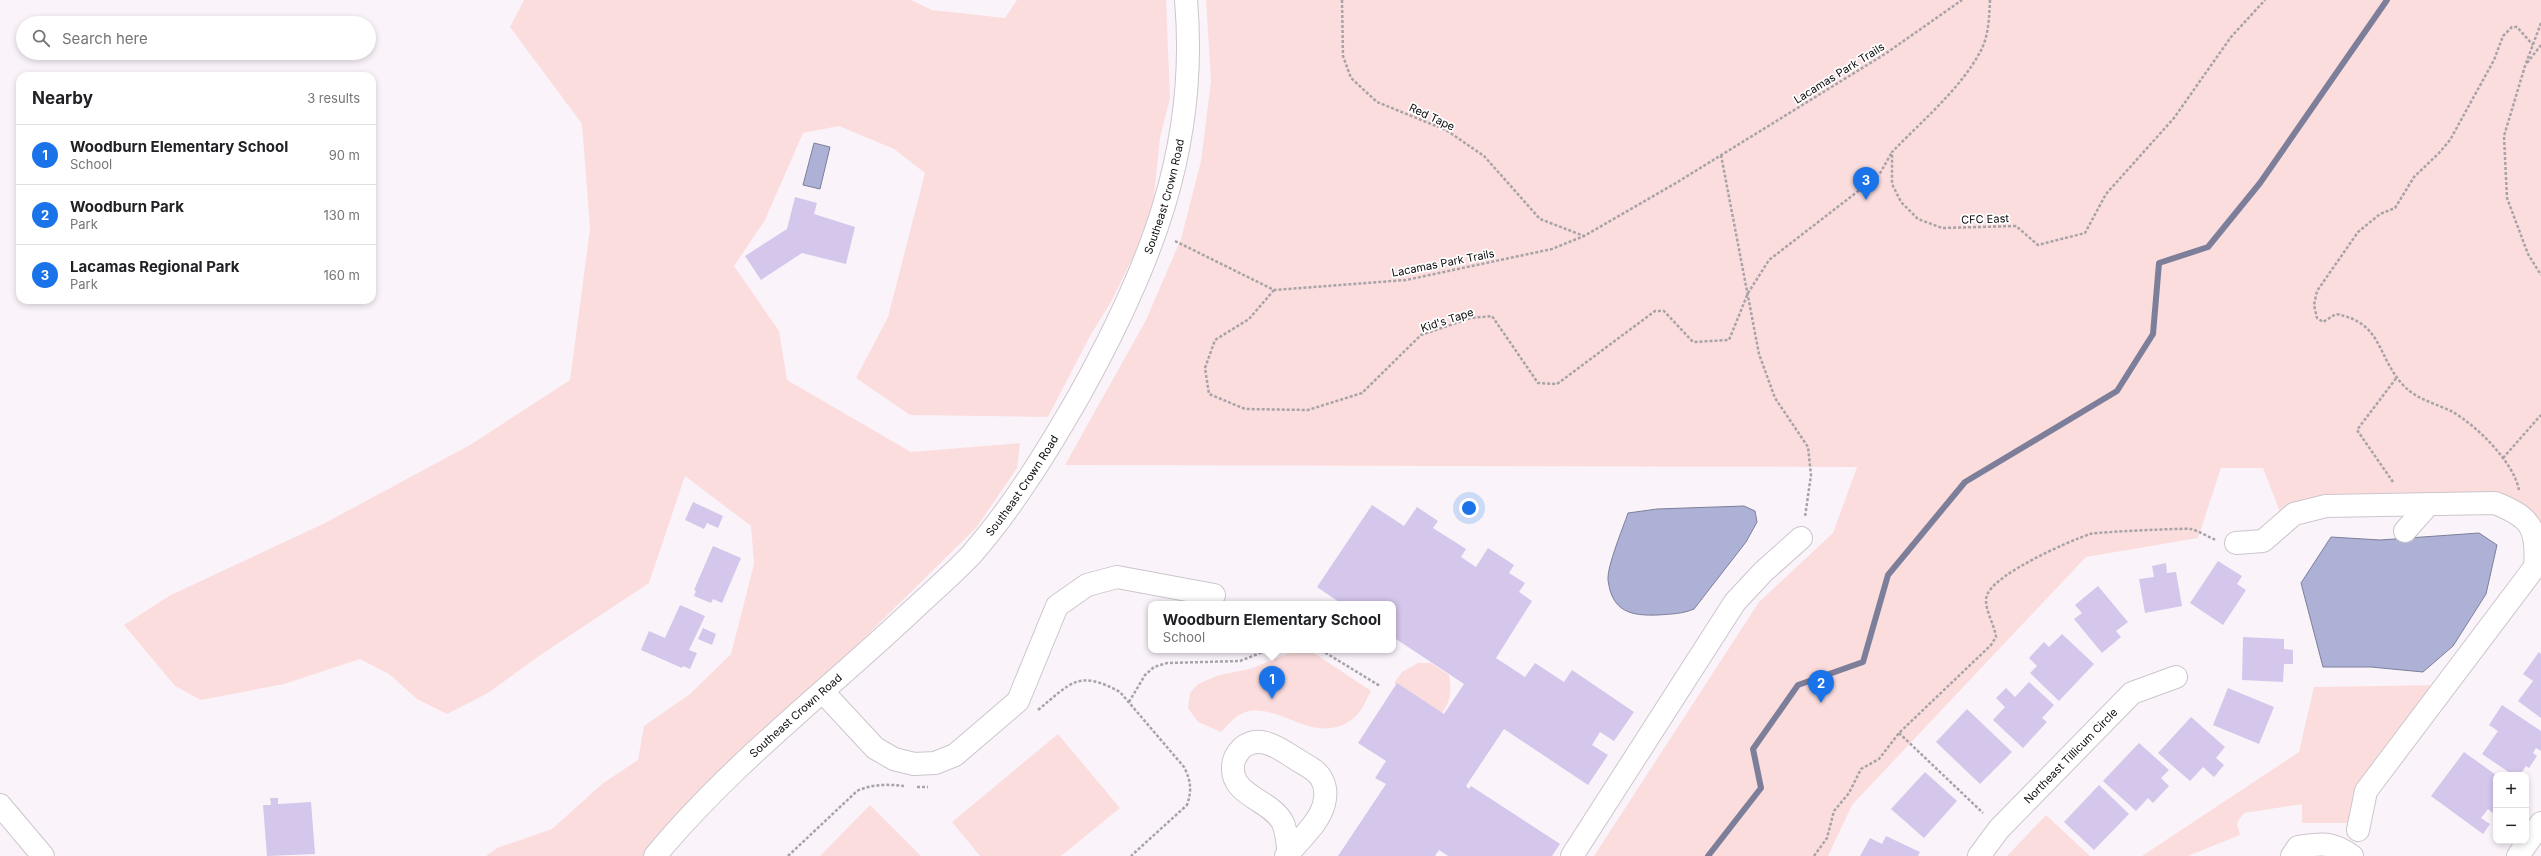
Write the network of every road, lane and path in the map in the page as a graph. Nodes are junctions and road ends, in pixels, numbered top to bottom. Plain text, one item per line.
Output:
1 (1186, 0) edge
2 (1342, 0) edge
3 (1962, 0) edge
4 (1990, 0) edge
5 (2265, 0) edge
6 (2541, 23) edge
7 (2533, 45) junction
8 (2541, 45) edge
9 (2525, 66) junction
10 (1892, 152) junction
11 (1721, 155) junction
12 (1157, 231) junction
13 (1584, 236) junction
14 (2541, 276) edge
15 (1274, 290) junction
16 (1748, 293) junction
17 (2397, 377) junction
18 (2541, 415) edge
19 (2502, 458) junction
20 (2429, 504) junction
21 (2392, 505) junction
22 (2509, 509) junction
23 (2405, 531) dead end
24 (1802, 538) joint
25 (2236, 543) joint
26 (1214, 595) dead end
27 (1260, 653) edge
28 (1326, 653) edge
29 (2176, 677) dead end
30 (1380, 686) dead end
31 (822, 692) junction
32 (1129, 702) junction
33 (1034, 714) dead end
34 (1899, 733) junction
35 (907, 786) dead end
36 (934, 786) dead end
37 (914, 787) dead end
38 (0, 805) edge
39 (2541, 823) edge
40 (1999, 829) junction
41 (2358, 830) dead end
42 (1288, 854) edge
43 (43, 856) edge
44 (655, 856) edge
45 (788, 856) edge
46 (1131, 856) edge
47 (1572, 856) edge
48 (1814, 856) edge
49 (1979, 856) edge
50 (2292, 856) edge
51 (2352, 856) edge
52 (2518, 856) edge

1 - 12 street, Southeast Crown Road
2 - 13 path, Red Tape
3 - 11 path, Lacamas Park Trails
4 - 10 path
5 - 10 path, CFC East
6 - 7 path
7 - 9 path
7 - 17 path
8 - 9 path
9 - 14 path
10 - 16 path
11 - 13 path, Lacamas Park Trails
11 - 16 path
12 - 15 path, Lacamas Park Trails
12 - 31 street, Southeast Crown Road
13 - 15 path, Lacamas Park Trails
15 - 16 path, Kid's Tape
16 - 24 path
17 - 19 path
17 - 21 path
18 - 19 path
19 - 22 path
20 - 21 street
20 - 22 street
20 - 23 street
21 - 25 street
22 - 41 street
24 - 47 street
25 - 34 path
26 - 31 street
27 - 32 path
28 - 30 path
29 - 40 street, Northeast Tillicum Circle
31 - 44 street, Southeast Crown Road
32 - 33 path
32 - 46 path
34 - 40 path
34 - 48 path
35 - 45 path
36 - 37 path
38 - 43 street
39 - 52 street
40 - 49 street, Northeast Tillicum Circle
42 - 42 street
50 - 51 street

